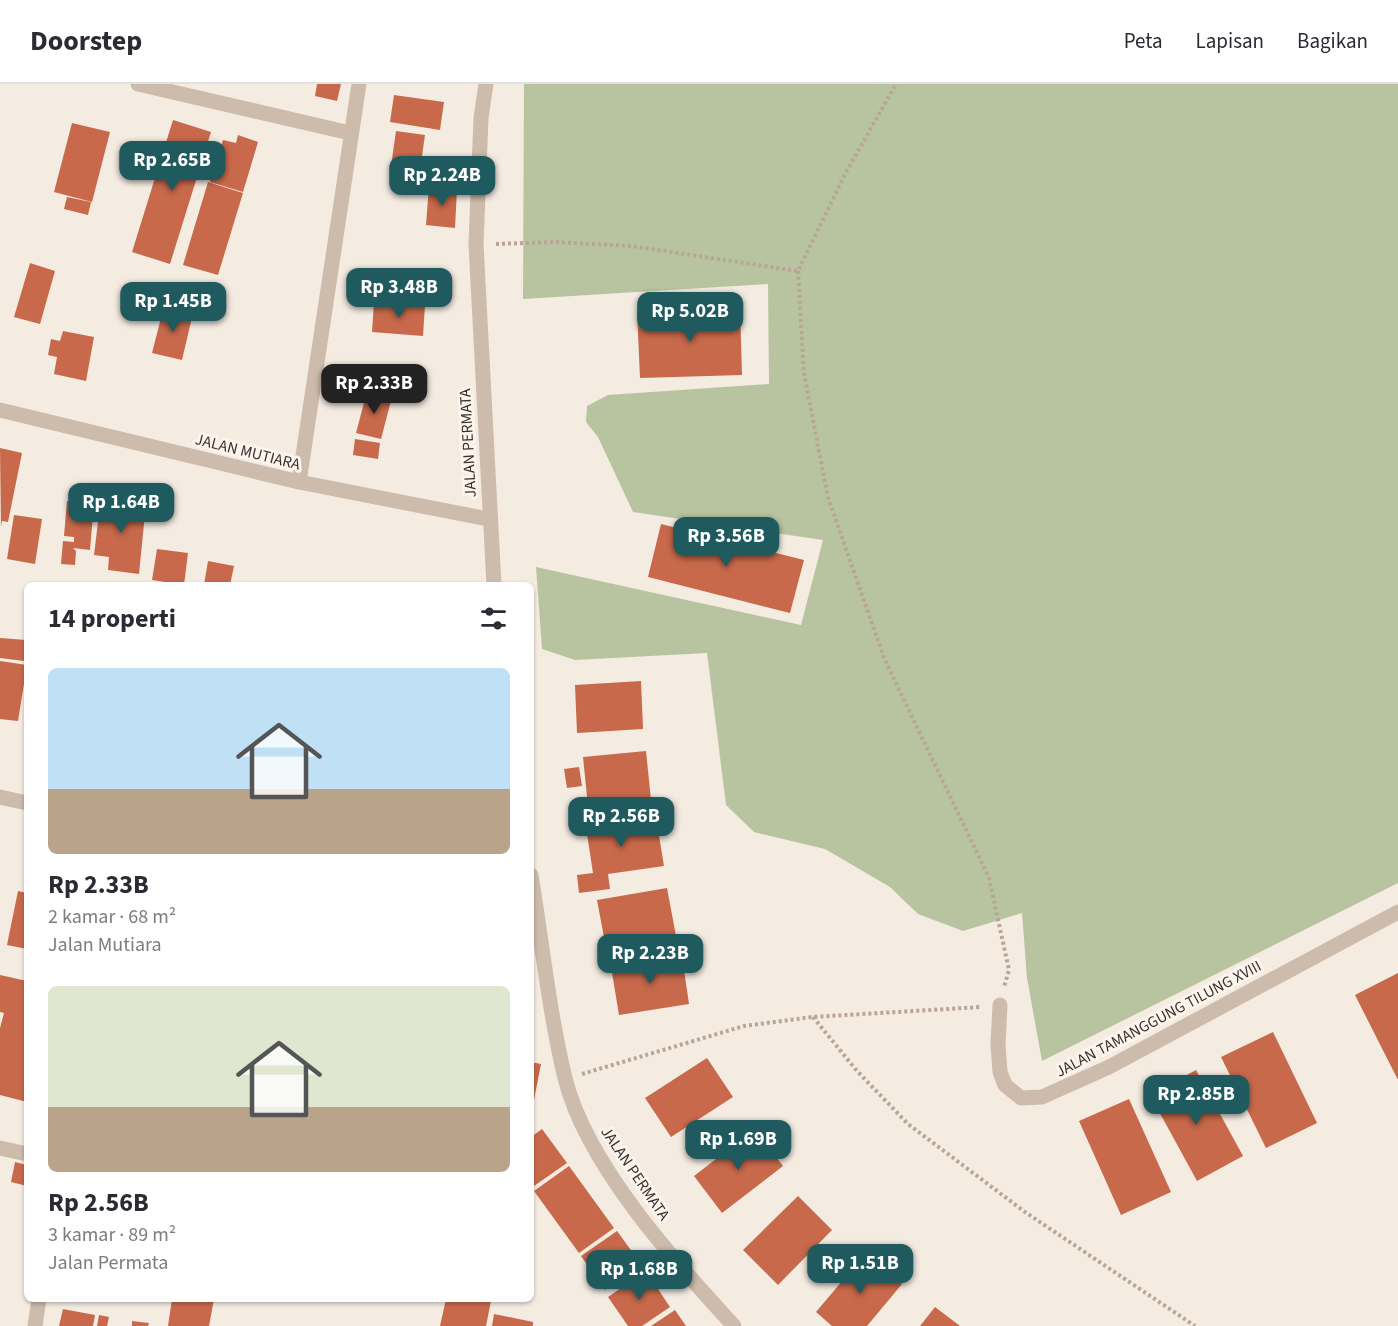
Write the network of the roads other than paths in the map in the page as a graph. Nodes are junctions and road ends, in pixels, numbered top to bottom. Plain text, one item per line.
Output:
1 (138, 84) edge
2 (359, 84) edge
3 (486, 84) edge
4 (350, 133) junction
5 (0, 410) edge
6 (299, 482) junction
7 (488, 519) junction
8 (494, 582) edge
9 (0, 797) edge
10 (24, 802) edge
11 (534, 893) edge
12 (1398, 912) edge
13 (1000, 1005) road end
14 (0, 1148) edge
15 (24, 1153) edge
16 (39, 1302) edge
17 (35, 1326) edge
18 (734, 1326) edge

1 - 4 street
2 - 4 street
3 - 7 street, JALAN PERMATA
4 - 6 street
5 - 6 street, JALAN MUTIARA
6 - 7 street, JALAN MUTIARA
7 - 8 street, JALAN PERMATA
9 - 10 street
11 - 18 street, JALAN PERMATA
12 - 13 street, JALAN TAMANGGUNG TILUNG XVIII
14 - 15 street
16 - 17 street

